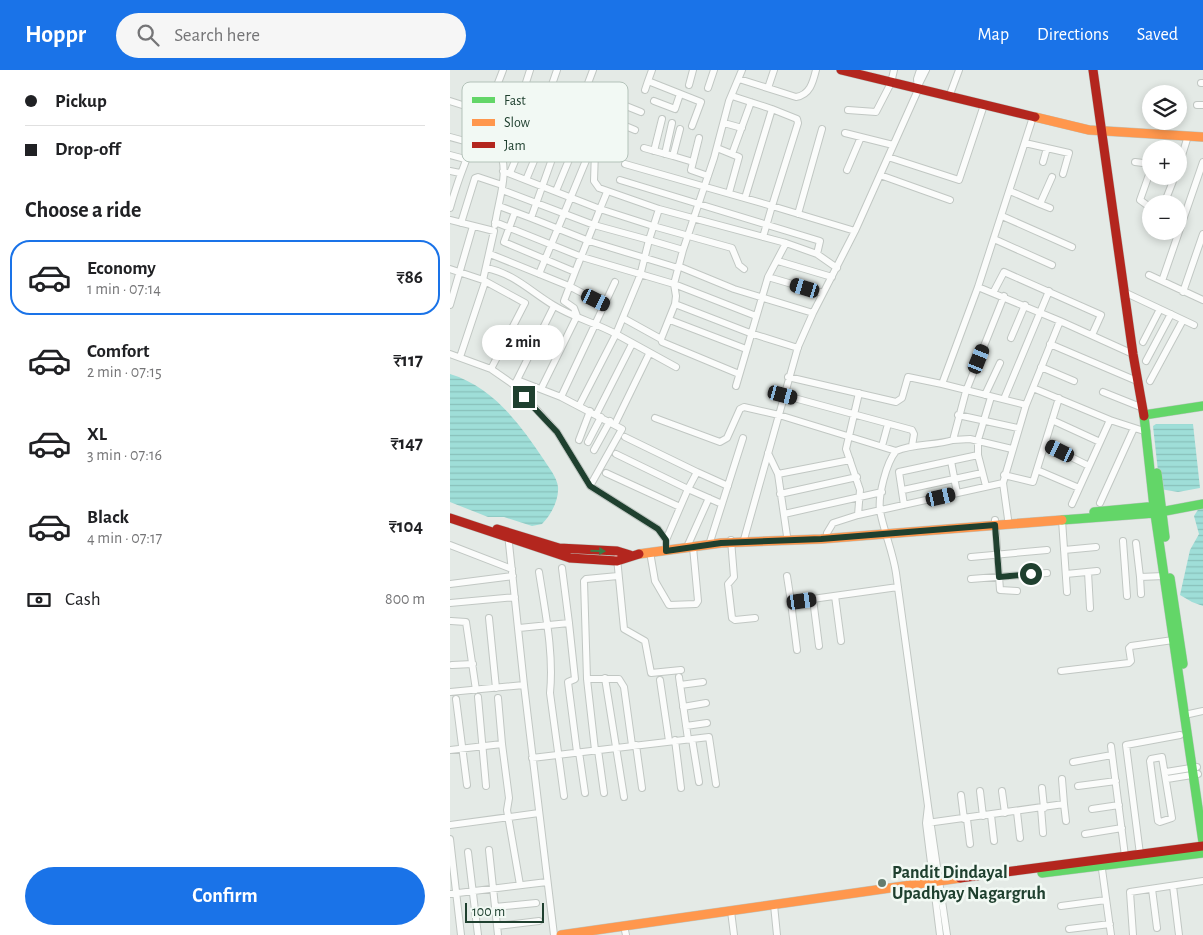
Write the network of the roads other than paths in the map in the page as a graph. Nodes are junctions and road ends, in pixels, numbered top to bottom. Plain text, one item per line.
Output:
1 (503, 70) edge
2 (530, 70) edge
3 (557, 70) edge
4 (593, 70) edge
5 (652, 70) edge
6 (693, 70) edge
7 (714, 70) edge
8 (742, 70) edge
9 (774, 70) edge
10 (816, 70) edge
11 (841, 70) edge
12 (894, 70) edge
13 (920, 70) edge
14 (926, 70) edge
15 (959, 70) edge
16 (1092, 70) edge
17 (1098, 70) edge
18 (739, 79) junction
19 (648, 81) junction
20 (498, 82) edge
21 (526, 82) edge
22 (553, 82) edge
23 (589, 82) edge
24 (891, 83) junction
25 (689, 85) dead end
26 (708, 88) dead end
27 (768, 88) junction
28 (918, 88) junction
29 (645, 90) dead end
30 (680, 94) junction
31 (732, 96) junction
32 (950, 97) junction
33 (450, 101) edge
34 (654, 101) dead end
35 (751, 102) junction
36 (462, 105) edge
37 (984, 105) junction
38 (628, 107) edge
39 (772, 110) junction
40 (848, 110) dead end
41 (640, 112) dead end
42 (673, 116) junction
43 (1034, 117) junction
44 (662, 119) dead end
45 (724, 123) junction
46 (692, 126) dead end
47 (628, 127) edge
48 (742, 128) junction
49 (822, 128) dead end
50 (680, 129) dead end
51 (635, 130) dead end
52 (1103, 132) junction
53 (844, 133) dead end
54 (1188, 136) junction
55 (861, 137) junction
56 (1203, 137) edge
57 (699, 138) dead end
58 (1187, 140) edge
59 (1025, 143) junction
60 (893, 145) junction
61 (644, 148) dead end
62 (716, 148) junction
63 (1047, 148) junction
64 (654, 151) junction
65 (665, 154) junction
66 (732, 154) junction
67 (673, 156) junction
68 (888, 156) junction
69 (464, 162) edge
70 (503, 162) edge
71 (511, 162) edge
72 (533, 162) edge
73 (553, 162) edge
74 (568, 162) edge
75 (585, 162) edge
76 (595, 162) edge
77 (693, 162) junction
78 (1043, 162) dead end
79 (1135, 162) dead end
80 (1203, 162) edge
81 (1142, 163) edge
82 (625, 164) dead end
83 (847, 170) dead end
84 (450, 171) edge
85 (506, 172) junction
86 (460, 173) junction
87 (1063, 174) dead end
88 (880, 175) junction
89 (708, 176) junction
90 (1052, 177) dead end
91 (526, 180) junction
92 (620, 180) dead end
93 (1145, 185) edge
94 (542, 186) junction
95 (502, 187) junction
96 (704, 187) junction
97 (556, 191) junction
98 (1010, 191) junction
99 (607, 192) junction
100 (729, 193) junction
101 (570, 197) junction
102 (745, 198) junction
103 (950, 200) dead end
104 (1142, 201) edge
105 (536, 203) junction
106 (697, 203) junction
107 (1040, 204) junction
108 (1187, 205) edge
109 (499, 206) junction
110 (772, 206) junction
111 (450, 208) edge
112 (1050, 208) dead end
113 (600, 209) junction
114 (659, 210) junction
115 (515, 212) junction
116 (564, 214) junction
117 (798, 214) junction
118 (1002, 216) junction
119 (531, 218) junction
120 (692, 219) junction
121 (450, 220) edge
122 (495, 222) junction
123 (461, 223) junction
124 (767, 224) junction
125 (594, 225) junction
126 (473, 226) junction
127 (653, 226) junction
128 (510, 228) junction
129 (558, 229) junction
130 (494, 231) junction
131 (855, 231) junction
132 (1203, 234) edge
133 (688, 236) junction
134 (763, 237) junction
135 (994, 239) junction
136 (649, 240) junction
137 (1175, 240) edge
138 (589, 241) junction
139 (786, 243) junction
140 (551, 244) junction
141 (1072, 247) dead end
142 (683, 250) junction
143 (490, 254) junction
144 (817, 254) junction
145 (582, 257) junction
146 (644, 258) junction
147 (545, 259) junction
148 (778, 261) junction
149 (1052, 265) dead end
150 (678, 267) junction
151 (486, 268) junction
152 (837, 268) junction
153 (450, 269) edge
154 (744, 269) dead end
155 (460, 272) junction
156 (575, 272) junction
157 (538, 274) junction
158 (1148, 275) dead end
159 (640, 276) junction
160 (768, 277) junction
161 (832, 277) junction
162 (484, 281) junction
163 (1162, 281) junction
164 (615, 282) dead end
165 (674, 284) junction
166 (569, 286) junction
167 (978, 287) junction
168 (1049, 291) junction
169 (1183, 292) junction
170 (993, 293) junction
171 (1127, 293) junction
172 (823, 294) junction
173 (1004, 296) junction
174 (762, 298) junction
175 (1203, 300) edge
176 (675, 304) junction
177 (605, 305) junction
178 (450, 306) edge
179 (554, 306) junction
180 (1025, 306) junction
181 (1160, 309) junction
182 (1041, 312) junction
183 (813, 313) junction
184 (1171, 314) junction
185 (577, 316) junction
186 (756, 316) junction
187 (622, 318) junction
188 (670, 320) junction
189 (1183, 320) junction
190 (1060, 321) junction
191 (596, 324) junction
192 (1194, 325) dead end
193 (750, 333) junction
194 (616, 334) junction
195 (1092, 335) junction
196 (661, 338) junction
197 (1011, 338) dead end
198 (1143, 342) dead end
199 (632, 344) junction
200 (1050, 344) junction
201 (798, 348) junction
202 (746, 349) junction
203 (450, 354) edge
204 (650, 354) junction
205 (1133, 354) junction
206 (460, 357) junction
207 (1146, 361) dead end
208 (1000, 363) dead end
209 (1041, 367) junction
210 (676, 368) dead end
211 (491, 369) junction
212 (740, 374) junction
213 (788, 377) junction
214 (1074, 380) dead end
215 (1137, 380) junction
216 (1150, 381) dead end
217 (515, 382) junction
218 (942, 384) junction
219 (736, 386) dead end
220 (1033, 388) junction
221 (541, 389) junction
222 (966, 391) junction
223 (1103, 392) dead end
224 (859, 393) junction
225 (783, 395) junction
226 (988, 396) junction
227 (561, 397) junction
228 (1059, 398) junction
229 (1004, 399) junction
230 (1026, 405) junction
231 (578, 406) junction
232 (1203, 406) edge
233 (590, 412) junction
234 (1145, 412) junction
235 (853, 414) junction
236 (779, 415) junction
237 (958, 415) junction
238 (599, 416) junction
239 (655, 418) dead end
240 (984, 420) junction
241 (1052, 420) junction
242 (1110, 420) junction
243 (612, 423) junction
244 (888, 424) junction
245 (1018, 428) junction
246 (1134, 428) junction
247 (1147, 432) junction
248 (848, 436) junction
249 (626, 437) dead end
250 (743, 438) dead end
251 (578, 440) dead end
252 (953, 440) junction
253 (978, 440) junction
254 (588, 442) dead end
255 (1100, 442) junction
256 (1045, 444) junction
257 (882, 446) junction
258 (912, 446) junction
259 (1012, 449) junction
260 (594, 450) dead end
261 (896, 451) junction
262 (768, 453) junction
263 (616, 454) dead end
264 (978, 455) junction
265 (850, 460) junction
266 (951, 461) junction
267 (1089, 466) junction
268 (1037, 470) junction
269 (697, 472) junction
270 (899, 472) junction
271 (606, 473) dead end
272 (982, 473) junction
273 (778, 474) junction
274 (885, 474) junction
275 (1004, 475) junction
276 (857, 476) junction
277 (954, 479) junction
278 (1003, 483) junction
279 (590, 486) junction
280 (728, 486) junction
281 (986, 486) junction
282 (1079, 488) junction
283 (688, 489) junction
284 (903, 490) junction
285 (882, 492) junction
286 (957, 493) junction
287 (780, 494) junction
288 (860, 496) junction
289 (709, 498) junction
290 (1203, 498) edge
291 (1100, 503) dead end
292 (722, 504) junction
293 (1072, 504) dead end
294 (1203, 504) edge
295 (904, 505) junction
296 (680, 507) junction
297 (1158, 509) junction
298 (880, 510) junction
299 (450, 512) edge
300 (784, 514) junction
301 (858, 515) junction
302 (450, 518) edge
303 (1008, 519) junction
304 (1062, 520) junction
305 (995, 523) junction
306 (887, 531) junction
307 (827, 533) junction
308 (508, 536) junction
309 (787, 536) junction
310 (666, 540) junction
311 (743, 540) junction
312 (1122, 541) dead end
313 (731, 542) junction
314 (1136, 543) dead end
315 (450, 544) edge
316 (709, 545) junction
317 (690, 547) junction
318 (1096, 547) dead end
319 (1047, 550) dead end
320 (1064, 550) junction
321 (617, 551) junction
322 (666, 551) junction
323 (650, 552) junction
324 (630, 555) junction
325 (997, 555) junction
326 (971, 557) dead end
327 (617, 561) junction
328 (1138, 564) junction
329 (1124, 565) junction
330 (562, 568) dead end
331 (512, 569) junction
332 (1097, 571) dead end
333 (539, 572) dead end
334 (1088, 572) junction
335 (1047, 573) dead end
336 (1066, 574) junction
337 (513, 576) junction
338 (618, 576) junction
339 (787, 576) dead end
340 (1164, 576) junction
341 (999, 577) junction
342 (1140, 577) junction
343 (971, 579) dead end
344 (450, 584) edge
345 (898, 587) junction
346 (1017, 591) dead end
347 (1067, 592) dead end
348 (1141, 594) dead end
349 (515, 596) junction
350 (835, 596) junction
351 (1127, 596) dead end
352 (813, 599) junction
353 (791, 602) junction
354 (450, 603) edge
355 (1090, 608) dead end
356 (489, 618) dead end
357 (755, 618) dead end
358 (450, 622) edge
359 (569, 623) junction
360 (547, 625) junction
361 (519, 628) junction
362 (1173, 640) junction
363 (841, 641) dead end
364 (819, 646) dead end
365 (797, 650) dead end
366 (472, 664) junction
367 (452, 665) dead end
368 (681, 670) dead end
369 (1061, 671) dead end
370 (679, 677) dead end
371 (605, 678) junction
372 (586, 680) junction
373 (660, 680) dead end
374 (703, 682) dead end
375 (524, 685) junction
376 (680, 685) junction
377 (496, 688) junction
378 (450, 692) edge
379 (477, 694) junction
380 (498, 698) dead end
381 (456, 699) dead end
382 (706, 703) dead end
383 (683, 707) junction
384 (1203, 711) edge
385 (1189, 714) junction
386 (707, 723) dead end
387 (686, 726) junction
388 (1180, 735) dead end
389 (690, 739) junction
390 (672, 741) junction
391 (502, 744) junction
392 (634, 745) junction
393 (482, 746) junction
394 (1111, 746) dead end
395 (616, 748) junction
396 (461, 749) junction
397 (450, 750) edge
398 (596, 750) junction
399 (578, 752) junction
400 (558, 755) junction
401 (1112, 755) junction
402 (532, 758) junction
403 (1073, 762) dead end
404 (1197, 774) edge
405 (1166, 776) junction
406 (1062, 779) dead end
407 (1116, 781) junction
408 (699, 782) dead end
409 (716, 784) dead end
410 (467, 785) dead end
411 (486, 786) dead end
412 (1078, 786) dead end
413 (642, 788) dead end
414 (681, 788) dead end
415 (1042, 788) dead end
416 (980, 791) dead end
417 (1002, 791) dead end
418 (604, 793) dead end
419 (585, 794) dead end
420 (961, 795) dead end
421 (564, 796) dead end
422 (624, 797) dead end
423 (1064, 804) junction
424 (1119, 805) junction
425 (1203, 807) edge
426 (1043, 808) junction
427 (1092, 809) dead end
428 (1017, 812) junction
429 (539, 813) junction
430 (1005, 814) junction
431 (991, 815) junction
432 (508, 816) junction
433 (983, 816) junction
434 (965, 819) junction
435 (1066, 821) dead end
436 (929, 823) junction
437 (450, 825) edge
438 (1122, 828) junction
439 (1044, 833) dead end
440 (1085, 834) dead end
441 (1020, 838) dead end
442 (450, 839) edge
443 (994, 840) dead end
444 (970, 844) dead end
445 (1203, 844) edge
446 (489, 850) dead end
447 (468, 852) dead end
448 (1203, 852) edge
449 (1140, 854) junction
450 (1125, 856) junction
451 (1101, 862) junction
452 (1203, 881) edge
453 (547, 882) junction
454 (936, 884) junction
455 (520, 885) junction
456 (1173, 886) junction
457 (1152, 888) junction
458 (493, 889) junction
459 (473, 891) junction
460 (453, 894) edge
461 (1106, 900) junction
462 (536, 903) dead end
463 (1061, 906) dead end
464 (495, 907) junction
465 (774, 907) junction
466 (731, 913) junction
467 (539, 921) dead end
468 (1110, 924) junction
469 (497, 926) junction
470 (1157, 928) dead end
471 (1069, 929) dead end
472 (625, 931) edge
473 (461, 935) edge
474 (478, 935) edge
475 (498, 935) edge
476 (554, 935) edge
477 (561, 935) edge
478 (596, 935) edge
479 (734, 935) edge
480 (777, 935) edge
481 (940, 935) edge
482 (947, 935) edge
483 (1111, 935) edge
484 (1134, 935) edge
485 (1179, 935) edge

1 - 20 street
2 - 21 street
3 - 22 street
4 - 23 street
5 - 19 street
6 - 25 street
7 - 26 street
8 - 18 street
9 - 27 street
10 - 27 street
11 - 24 street
12 - 24 street
13 - 28 street
14 - 28 street
15 - 32 street
16 - 52 street
17 - 52 street
18 - 27 street
18 - 31 street
19 - 29 street
19 - 30 street
24 - 28 street
24 - 40 street
28 - 32 street
28 - 60 street
30 - 42 street
30 - 46 street
31 - 35 street
31 - 45 street
32 - 37 street
33 - 36 street
34 - 42 street
35 - 39 street
35 - 48 street
37 - 43 street
37 - 68 street
38 - 41 street
39 - 102 street
39 - 110 street
42 - 65 street
43 - 52 street
43 - 59 street
44 - 64 street
45 - 48 street
45 - 62 street
47 - 51 street
48 - 66 street
49 - 117 street
50 - 67 street
52 - 54 street
52 - 171 street
53 - 55 street
54 - 56 street
54 - 58 street
55 - 60 street
55 - 83 street
57 - 77 street
59 - 63 street
59 - 98 street
60 - 68 street
61 - 64 street
62 - 66 street
62 - 89 street
63 - 78 street
63 - 87 street
64 - 65 street
65 - 67 street
66 - 100 street
67 - 77 street
68 - 88 street
69 - 86 street
70 - 85 street
71 - 85 street
72 - 91 street
73 - 94 street
74 - 97 street
75 - 101 street
76 - 99 street
77 - 89 street
79 - 81 street
80 - 108 street
82 - 96 street
84 - 86 street
85 - 91 street
85 - 95 street
86 - 111 street
88 - 103 street
88 - 131 street
89 - 96 street
90 - 107 street
91 - 94 street
92 - 106 street
93 - 104 street
94 - 97 street
94 - 105 street
95 - 105 street
95 - 109 street
95 - 123 street
96 - 100 street
96 - 106 street
97 - 101 street
98 - 107 street
98 - 118 street
99 - 113 street
99 - 114 street
100 - 102 street
101 - 113 street
101 - 116 street
102 - 110 street
105 - 116 street
105 - 119 street
106 - 120 street
106 - 124 street
107 - 112 street
109 - 115 street
109 - 122 street
110 - 117 street
110 - 124 street
113 - 125 street
113 - 127 street
114 - 120 street
114 - 127 street
115 - 119 street
115 - 128 street
116 - 125 street
116 - 129 street
117 - 131 street
118 - 135 street
118 - 141 street
119 - 129 street
120 - 133 street
120 - 134 street
121 - 123 street
122 - 128 street
122 - 130 street
123 - 126 street
124 - 134 street
124 - 144 street
125 - 136 street
125 - 138 street
126 - 130 street
126 - 155 street
127 - 133 street
127 - 136 street
128 - 140 street
128 - 147 street
129 - 138 street
129 - 140 street
130 - 143 street
131 - 152 street
132 - 169 street
133 - 142 street
133 - 154 street
134 - 139 street
135 - 149 street
135 - 167 street
136 - 142 street
136 - 146 street
137 - 163 street
138 - 145 street
138 - 146 street
139 - 144 street
139 - 148 street
140 - 145 street
140 - 147 street
142 - 150 street
143 - 151 street
143 - 157 street
144 - 152 street
145 - 156 street
145 - 159 street
146 - 150 street
146 - 159 street
147 - 156 street
147 - 157 street
148 - 160 street
148 - 161 street
150 - 165 street
150 - 174 street
151 - 162 street
151 - 179 street
152 - 161 street
153 - 155 street
155 - 162 street
155 - 178 street
156 - 166 street
157 - 166 street
158 - 163 street
159 - 165 street
159 - 187 street
160 - 172 street
160 - 174 street
161 - 172 street
162 - 206 street
162 - 211 street
163 - 169 street
164 - 177 street
165 - 176 street
165 - 186 street
166 - 177 street
166 - 185 street
167 - 170 street
167 - 218 street
168 - 170 street
168 - 182 street
168 - 195 street
169 - 175 street
170 - 173 street
171 - 181 street
171 - 205 street
171 - 234 street
172 - 183 street
173 - 180 street
173 - 222 street
174 - 183 street
174 - 186 street
176 - 188 street
176 - 193 street
177 - 191 street
179 - 185 street
179 - 217 street
180 - 182 street
180 - 197 street
181 - 184 street
181 - 198 street
182 - 190 street
182 - 229 street
183 - 201 street
184 - 189 street
184 - 207 street
185 - 191 street
185 - 221 street
186 - 193 street
187 - 194 street
187 - 196 street
188 - 196 street
188 - 202 street
189 - 192 street
189 - 216 street
190 - 195 street
190 - 200 street
191 - 194 street
191 - 227 street
193 - 201 street
193 - 202 street
194 - 199 street
194 - 231 street
195 - 205 street
196 - 212 street
199 - 204 street
199 - 238 street
200 - 209 street
200 - 215 street
201 - 213 street
202 - 212 street
203 - 206 street
204 - 210 street
204 - 243 street
205 - 215 street
206 - 211 street
208 - 226 street
209 - 214 street
209 - 220 street
211 - 217 street
212 - 219 street
213 - 224 street
213 - 225 street
215 - 234 street
217 - 221 street
217 - 279 street
218 - 222 street
218 - 224 street
220 - 228 street
220 - 230 street
221 - 227 street
222 - 226 street
222 - 237 street
223 - 234 street
224 - 235 street
225 - 235 street
225 - 236 street
226 - 229 street
226 - 240 street
227 - 231 street
228 - 241 street
228 - 242 street
229 - 230 street
230 - 245 street
231 - 233 street
232 - 234 street
233 - 238 street
233 - 251 street
234 - 247 street
234 - 297 street
235 - 244 street
235 - 248 street
236 - 239 street
236 - 248 street
236 - 262 street
237 - 240 street
237 - 252 street
238 - 243 street
238 - 254 street
240 - 245 street
240 - 253 street
241 - 255 street
241 - 256 street
242 - 246 street
242 - 255 street
243 - 260 street
243 - 279 street
244 - 257 street
244 - 258 street
245 - 259 street
246 - 247 street
246 - 291 street
247 - 297 street
248 - 257 street
248 - 265 street
249 - 269 street
250 - 280 street
252 - 253 street
252 - 258 street
253 - 259 street
253 - 264 street
255 - 267 street
256 - 267 street
256 - 268 street
257 - 261 street
258 - 261 street
259 - 275 street
261 - 274 street
262 - 273 street
262 - 311 street
263 - 283 street
264 - 266 street
264 - 272 street
265 - 273 street
265 - 276 street
266 - 270 street
266 - 277 street
267 - 282 street
268 - 275 street
268 - 282 street
269 - 280 street
269 - 283 street
270 - 274 street
270 - 284 street
271 - 296 street
272 - 277 street
272 - 281 street
273 - 287 street
274 - 285 street
275 - 278 street
276 - 287 street
276 - 288 street
277 - 284 street
277 - 286 street
278 - 281 street
278 - 303 street
279 - 310 street
280 - 292 street
281 - 286 street
282 - 293 street
283 - 289 street
283 - 296 street
284 - 295 street
285 - 288 street
285 - 298 street
286 - 295 street
287 - 300 street
288 - 300 street
288 - 301 street
289 - 292 street
289 - 317 street
290 - 297 street
292 - 316 street
294 - 297 street
295 - 298 street
296 - 310 street
297 - 303 street
297 - 304 street
297 - 340 street
297 - 385 street
298 - 301 street
298 - 306 street
299 - 308 street
300 - 309 street
301 - 307 street
302 - 308 street
303 - 305 street
304 - 305 street
304 - 320 street
305 - 306 street
305 - 325 street
306 - 307 street
306 - 311 street
306 - 345 street
307 - 309 street
308 -> 321 street
308 - 327 street
308 - 331 street
309 - 311 street
310 - 322 street
311 - 313 street
312 - 329 street
313 - 316 street
313 - 357 street
314 - 328 street
315 - 331 street
316 - 317 street
317 - 322 street
317 - 323 street
318 - 320 street
319 - 325 street
320 - 336 street
321 - 324 street
321 - 327 street
322 - 323 street
323 - 324 street
324 - 327 street
325 - 326 street
325 - 341 street
327 - 338 street
328 - 329 street
328 - 342 street
329 - 351 street
330 - 359 street
331 - 337 street
332 - 334 street
333 - 360 street
334 - 336 street
334 - 355 street
335 - 341 street
336 - 347 street
337 - 344 street
337 - 349 street
338 - 368 street
338 - 372 street
339 - 353 street
340 - 342 street
340 - 362 street
341 - 343 street
341 - 346 street
342 - 348 street
345 - 350 street
345 - 436 street
349 - 354 street
349 - 361 street
350 - 352 street
350 - 363 street
352 - 353 street
352 - 364 street
353 - 365 street
356 - 377 street
358 - 366 street
359 - 360 street
359 - 399 street
360 - 361 street
360 - 400 street
361 - 375 street
362 - 369 street
362 - 404 street
366 - 367 street
366 - 379 street
370 - 376 street
371 - 372 street
371 - 392 street
371 - 395 street
372 - 398 street
373 - 390 street
374 - 376 street
375 - 377 street
375 - 402 street
376 - 383 street
377 - 379 street
378 - 379 street
379 - 393 street
380 - 391 street
381 - 396 street
382 - 383 street
383 - 387 street
384 - 385 street
385 - 404 street
386 - 387 street
387 - 389 street
388 - 449 street
389 - 390 street
389 - 408 street
389 - 409 street
390 - 392 street
390 - 414 street
391 - 393 street
391 - 432 street
392 - 395 street
392 - 413 street
393 - 396 street
393 - 411 street
394 - 401 street
395 - 398 street
395 - 422 street
396 - 397 street
396 - 410 street
398 - 399 street
398 - 418 street
399 - 400 street
399 - 419 street
400 - 402 street
400 - 421 street
401 - 403 street
401 - 407 street
402 - 429 street
404 - 405 street
404 - 425 street
404 - 445 street
405 - 405 street
406 - 423 street
407 - 412 street
407 - 424 street
415 - 426 street
416 - 433 street
417 - 430 street
420 - 434 street
423 - 426 street
423 - 435 street
424 - 427 street
424 - 438 street
426 - 428 street
426 - 439 street
428 - 430 street
428 - 441 street
429 - 432 street
429 - 453 street
430 - 431 street
431 - 433 street
431 - 443 street
432 - 437 street
432 - 455 street
433 - 434 street
434 - 436 street
434 - 444 street
436 - 454 street
438 - 440 street
438 - 450 street
442 - 460 street
445 - 449 street
446 - 458 street
447 - 459 street
448 - 451 street
449 - 450 street
450 - 451 street
451 - 454 street
451 - 461 street
452 - 456 street
453 - 455 street
453 - 476 street
454 - 465 street
454 - 481 street
454 - 482 street
455 - 458 street
456 - 457 street
456 - 485 street
457 - 470 street
457 - 484 street
458 - 459 street
458 - 464 street
459 - 460 street
459 - 474 street
460 - 473 street
461 - 463 street
461 - 468 street
462 - 464 street
464 - 469 street
465 - 466 street
465 - 480 street
466 - 472 street
466 - 479 street
467 - 469 street
468 - 471 street
468 - 483 street
469 - 475 street
472 - 477 street
472 - 478 street

